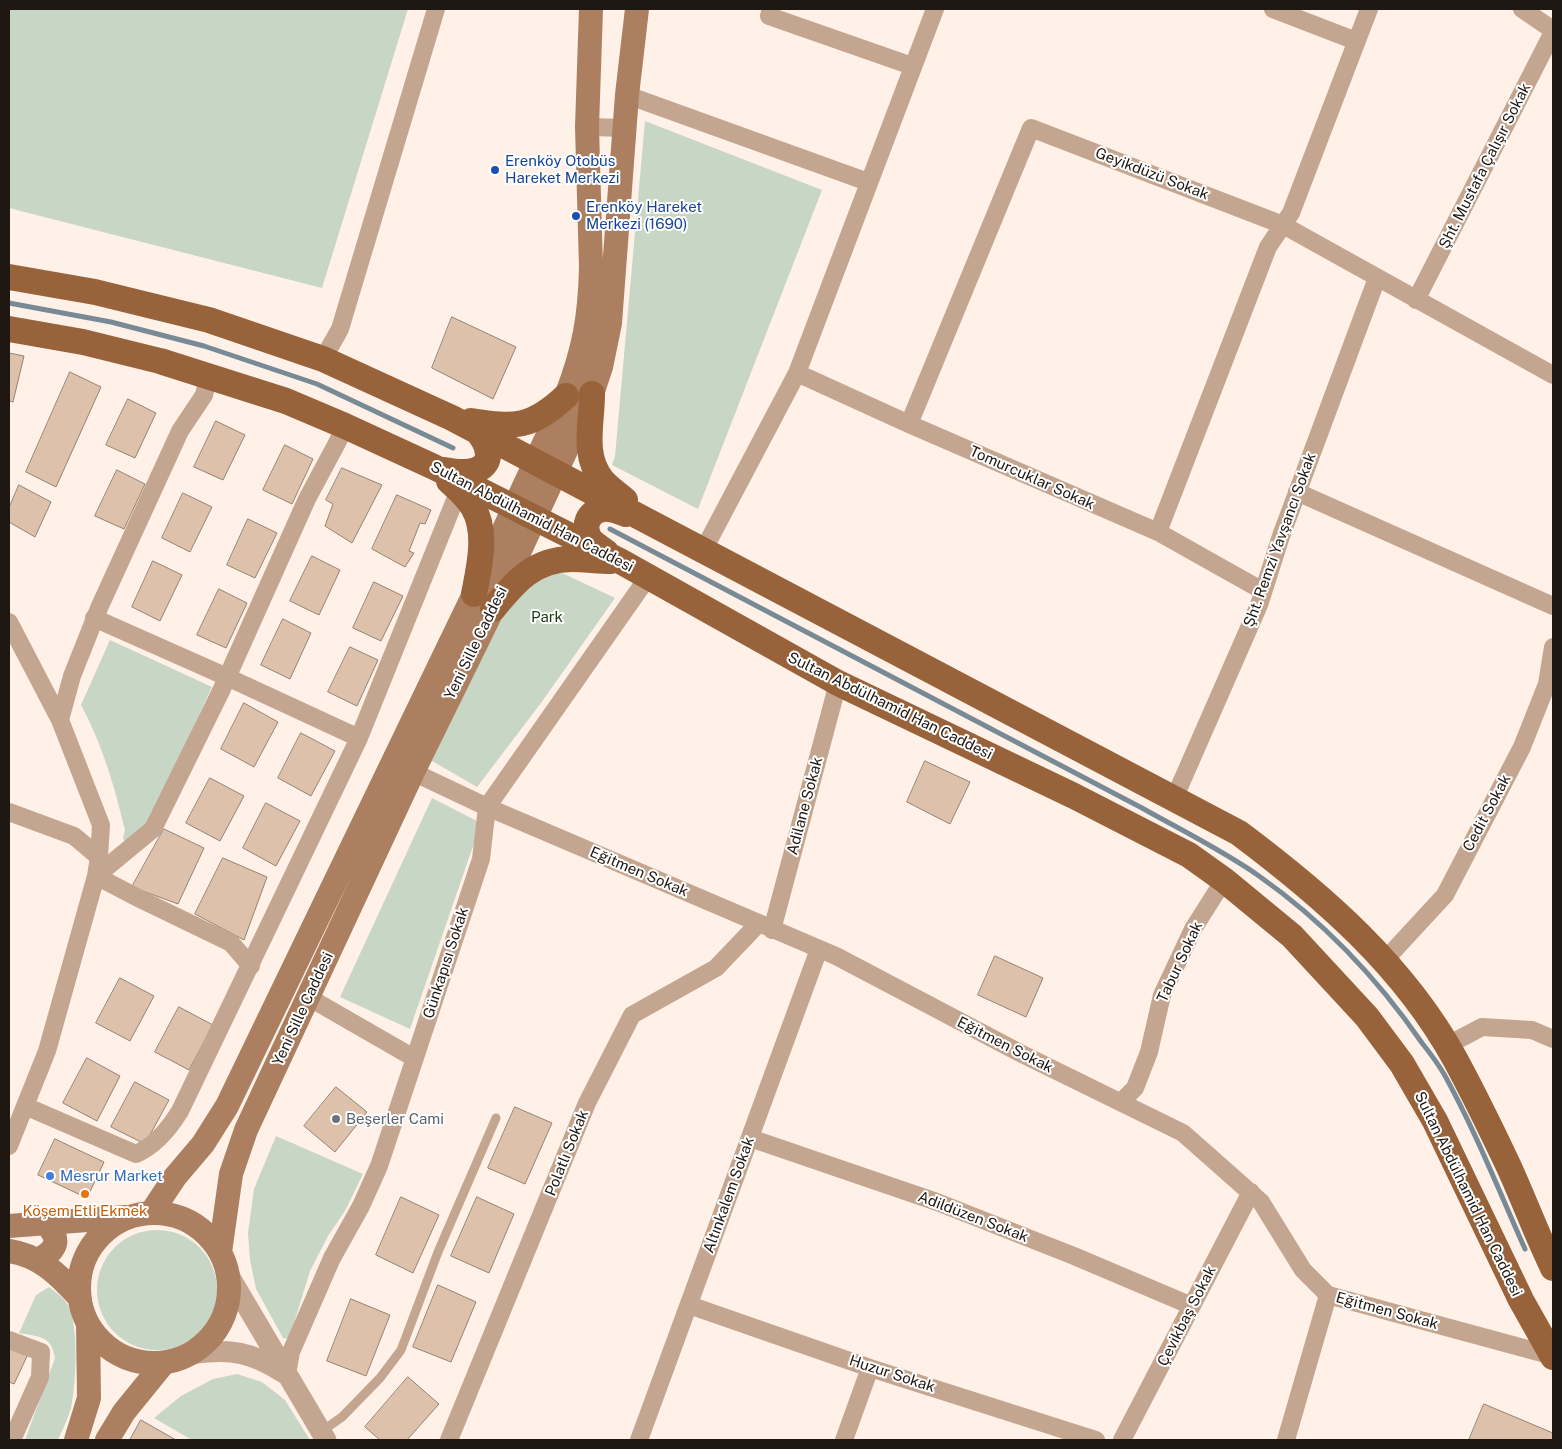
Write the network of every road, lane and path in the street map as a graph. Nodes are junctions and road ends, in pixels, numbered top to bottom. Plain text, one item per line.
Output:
1 (436, 9) edge
2 (590, 9) edge
3 (637, 9) edge
4 (771, 9) edge
5 (934, 9) edge
6 (1273, 9) edge
7 (1369, 9) edge
8 (1522, 9) edge
9 (1553, 31) edge
10 (1356, 41) junction
11 (912, 66) junction
12 (628, 95) junction
13 (587, 127) junction
14 (626, 128) junction
15 (868, 182) junction
16 (1282, 225) junction
17 (9, 277) edge
18 (1377, 278) junction
19 (1416, 300) junction
20 (9, 329) edge
21 (323, 359) junction
22 (797, 373) junction
23 (209, 375) junction
24 (1553, 375) edge
25 (592, 394) junction
26 (566, 396) junction
27 (452, 418) junction
28 (909, 424) junction
29 (345, 426) junction
30 (477, 431) junction
31 (434, 467) junction
32 (546, 468) junction
33 (459, 490) junction
34 (1297, 492) junction
35 (525, 513) junction
36 (645, 520) junction
37 (1158, 532) junction
38 (703, 551) junction
39 (620, 561) junction
40 (648, 577) junction
41 (1263, 591) junction
42 (484, 602) junction
43 (1553, 606) edge
44 (94, 618) junction
45 (9, 622) edge
46 (13, 638) edge
47 (1553, 647) edge
48 (227, 677) junction
49 (838, 684) junction
50 (1550, 686) edge
51 (60, 720) junction
52 (359, 738) junction
53 (414, 772) junction
54 (1174, 799) junction
55 (487, 807) junction
56 (9, 812) edge
57 (99, 857) junction
58 (96, 876) junction
59 (1224, 880) junction
60 (765, 927) junction
61 (819, 949) junction
62 (1385, 960) junction
63 (251, 966) junction
64 (308, 997) junction
65 (1553, 1039) edge
66 (1446, 1046) junction
67 (414, 1058) junction
68 (1121, 1102) junction
69 (25, 1106) junction
70 (496, 1118) dead end
71 (750, 1138) junction
72 (9, 1146) edge
73 (1251, 1192) junction
74 (141, 1214) junction
75 (45, 1223) junction
76 (9, 1226) edge
77 (9, 1251) edge
78 (220, 1252) junction
79 (38, 1260) junction
80 (1553, 1268) edge
81 (228, 1274) junction
82 (1328, 1295) junction
83 (79, 1297) junction
84 (689, 1305) junction
85 (1192, 1306) junction
86 (88, 1325) junction
87 (9, 1340) edge
88 (192, 1354) junction
89 (1553, 1357) edge
90 (163, 1364) junction
91 (870, 1368) junction
92 (287, 1374) junction
93 (323, 1436) edge
94 (1089, 1439) edge
95 (12, 1440) edge
96 (76, 1440) edge
97 (107, 1440) edge
98 (449, 1440) edge
99 (639, 1440) edge
100 (844, 1440) edge
101 (1122, 1440) edge
102 (1286, 1440) edge

1 - 21 street
2 - 13 main road, Yeni Sille Caddesi
3 - 12 main road, Yeni Sille Caddesi
4 - 11 street
5 - 11 street
6 - 10 street
7 - 10 street
8 - 9 street
9 - 19 street, Şht. Mustafa Çalışır Sokak
10 - 16 street
11 - 15 street
12 - 14 main road, Yeni Sille Caddesi
12 - 15 street
13 - 14 street
13 - 26 main road, Yeni Sille Caddesi
14 - 25 main road, Yeni Sille Caddesi
15 - 22 street
16 - 18 street, Geyikdüzü Sokak
16 - 28 street, Geyikdüzü Sokak
16 - 37 street
17 - 21 main road
18 - 19 street, Geyikdüzü Sokak
18 - 34 street, Şht. Remzi Yavşancı Sokak
19 - 24 street, Geyikdüzü Sokak
20 - 23 main road, Sultan Abdülhamid Han Caddesi
21 - 27 main road
22 - 28 street, Tomurcuklar Sokak
22 - 38 street
23 - 29 main road, Sultan Abdülhamid Han Caddesi
23 - 44 street
25 - 32 main road, Yeni Sille Caddesi
25 - 36 main road
26 - 27 main road
26 - 32 main road, Yeni Sille Caddesi
27 - 30 main road
28 - 37 street, Tomurcuklar Sokak
29 - 31 main road, Sultan Abdülhamid Han Caddesi
29 - 48 street
30 - 31 main road
30 - 32 main road
31 - 33 main road
31 - 35 main road, Sultan Abdülhamid Han Caddesi
32 - 35 main road, Yeni Sille Caddesi
32 - 36 main road
33 - 42 main road
33 - 52 street
34 - 41 street, Şht. Remzi Yavşancı Sokak
34 - 43 street
35 - 39 main road, Sultan Abdülhamid Han Caddesi
35 - 42 main road, Yeni Sille Caddesi
36 - 38 main road
36 - 39 main road
37 - 41 street, Tomurcuklar Sokak
38 - 54 main road
39 - 40 main road, Sultan Abdülhamid Han Caddesi
39 - 42 main road
40 - 49 main road, Sultan Abdülhamid Han Caddesi
40 - 55 street, Günkapısı Sokak
41 - 54 street, Şht. Remzi Yavşancı Sokak
42 - 53 main road, Yeni Sille Caddesi
42 - 74 main road, Yeni Sille Caddesi
44 - 48 street
44 - 51 street
45 - 46 street
46 - 51 street
47 - 50 street, Cedit Sokak
48 - 52 street
48 - 58 street
49 - 59 main road, Sultan Abdülhamid Han Caddesi
49 - 60 street, Adilane Sokak
50 - 62 street, Cedit Sokak
51 - 57 street
52 - 63 street
53 - 55 street, Eğitmen Sokak
53 - 64 main road, Yeni Sille Caddesi
54 - 62 main road
55 - 60 street, Eğitmen Sokak
55 - 67 street, Günkapısı Sokak
56 - 57 street
57 - 58 street
58 - 63 street
58 - 69 street
59 - 68 street, Tabur Sokak
59 - 89 main road, Sultan Abdülhamid Han Caddesi
60 - 61 street, Eğitmen Sokak
60 - 98 street, Polatlı Sokak
61 - 68 street, Eğitmen Sokak
61 - 71 street, Altınkalem Sokak
62 - 66 main road
63 - 69 street
64 - 67 street
64 - 78 main road, Yeni Sille Caddesi
65 - 66 street
66 - 80 main road
67 - 92 street, Günkapısı Sokak
68 - 73 street, Eğitmen Sokak
69 - 72 street
70 - 93 lane
71 - 84 street, Altınkalem Sokak
71 - 85 street, Adildüzen Sokak
73 - 82 street, Eğitmen Sokak
73 - 85 street, Çevikbaş Sokak
74 - 75 main road
74 - 78 main road
74 - 83 main road
75 - 76 main road
75 - 79 main road
77 - 79 main road
78 - 81 main road
79 - 83 main road
81 - 88 main road
81 - 92 street
82 - 89 street, Eğitmen Sokak
82 - 102 street
83 - 86 main road
84 - 91 street, Huzur Sokak
84 - 99 street, Altınkalem Sokak
85 - 101 street, Çevikbaş Sokak
86 - 90 main road
86 - 96 main road
87 - 95 street
88 - 90 main road
88 - 92 street
90 - 97 main road
91 - 94 street, Huzur Sokak
91 - 100 street
92 - 93 street

